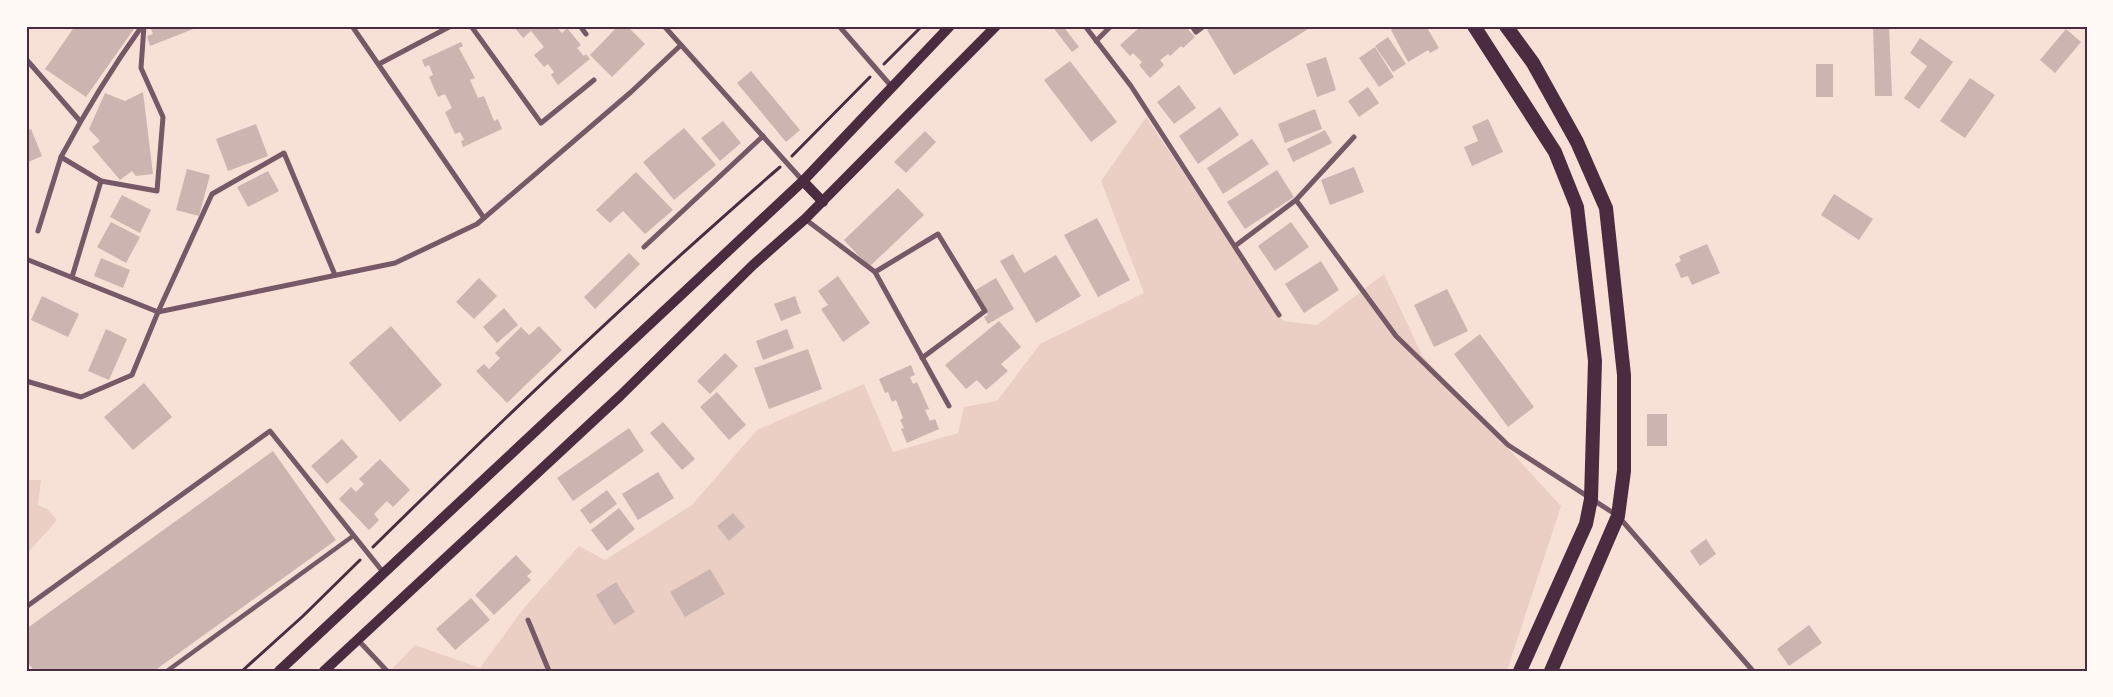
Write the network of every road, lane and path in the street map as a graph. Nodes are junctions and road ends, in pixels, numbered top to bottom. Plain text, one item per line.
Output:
1 (143, 26) edge
2 (352, 26) edge
3 (451, 26) edge
4 (471, 26) edge
5 (580, 26) edge
6 (664, 26) edge
7 (839, 26) edge
8 (922, 26) edge
9 (950, 26) edge
10 (996, 26) edge
11 (1085, 26) edge
12 (1111, 26) edge
13 (1192, 26) edge
14 (1204, 26) edge
15 (1474, 26) edge
16 (1506, 26) edge
17 (586, 34) dead end
18 (1096, 41) junction
19 (681, 45) junction
20 (26, 59) edge
21 (379, 64) junction
22 (877, 71) junction
23 (594, 80) dead end
24 (892, 87) junction
25 (80, 122) junction
26 (763, 136) junction
27 (1354, 137) dead end
28 (60, 157) junction
29 (786, 161) junction
30 (100, 181) junction
31 (803, 181) junction
32 (1296, 200) junction
33 (823, 202) junction
34 (484, 218) junction
35 (805, 219) junction
36 (38, 231) dead end
37 (1235, 246) junction
38 (644, 247) dead end
39 (26, 259) edge
40 (875, 272) junction
41 (335, 275) junction
42 (72, 278) junction
43 (158, 312) junction
44 (1279, 315) dead end
45 (922, 358) junction
46 (26, 381) edge
47 (949, 406) dead end
48 (1591, 499) junction
49 (1618, 516) junction
50 (353, 536) junction
51 (372, 548) dead end
52 (365, 555) dead end
53 (383, 572) junction
54 (26, 607) edge
55 (528, 620) dead end
56 (358, 640) junction
57 (167, 671) edge
58 (242, 671) edge
59 (279, 671) edge
60 (324, 671) edge
61 (387, 671) edge
62 (549, 671) edge
63 (1520, 671) edge
64 (1551, 671) edge
65 (1753, 671) edge

1 - 25 street
1 - 30 street
2 - 21 street
3 - 21 street
4 - 23 street
5 - 17 street
6 - 19 street
7 - 22 street
8 - 22 path
9 - 24 main road
10 - 33 main road
11 - 18 street
12 - 18 street
13 - 14 street
15 - 48 highway
16 - 49 highway
18 - 37 street
19 - 26 street
19 - 34 street
20 - 25 street
21 - 34 street
22 - 24 street
22 - 29 path
24 - 31 main road
25 - 28 street
26 - 29 street
26 - 38 street
27 - 32 street
28 - 30 street
28 - 36 street
29 - 31 street
29 - 51 path
30 - 42 street
31 - 33 main road
31 - 53 main road
32 - 37 street
32 - 48 street
33 - 35 main road
34 - 41 street
35 - 40 street
35 - 56 main road
37 - 44 street
39 - 42 street
40 - 45 street
40 - 45 street
41 - 43 street
41 - 43 street
42 - 43 street
43 - 46 street
45 - 47 street
48 - 49 street
48 - 63 highway
49 - 64 highway
49 - 65 street
50 - 53 street
50 - 54 street
50 - 57 street
52 - 58 path
53 - 59 main road
55 - 62 street
56 - 60 main road
56 - 61 street

